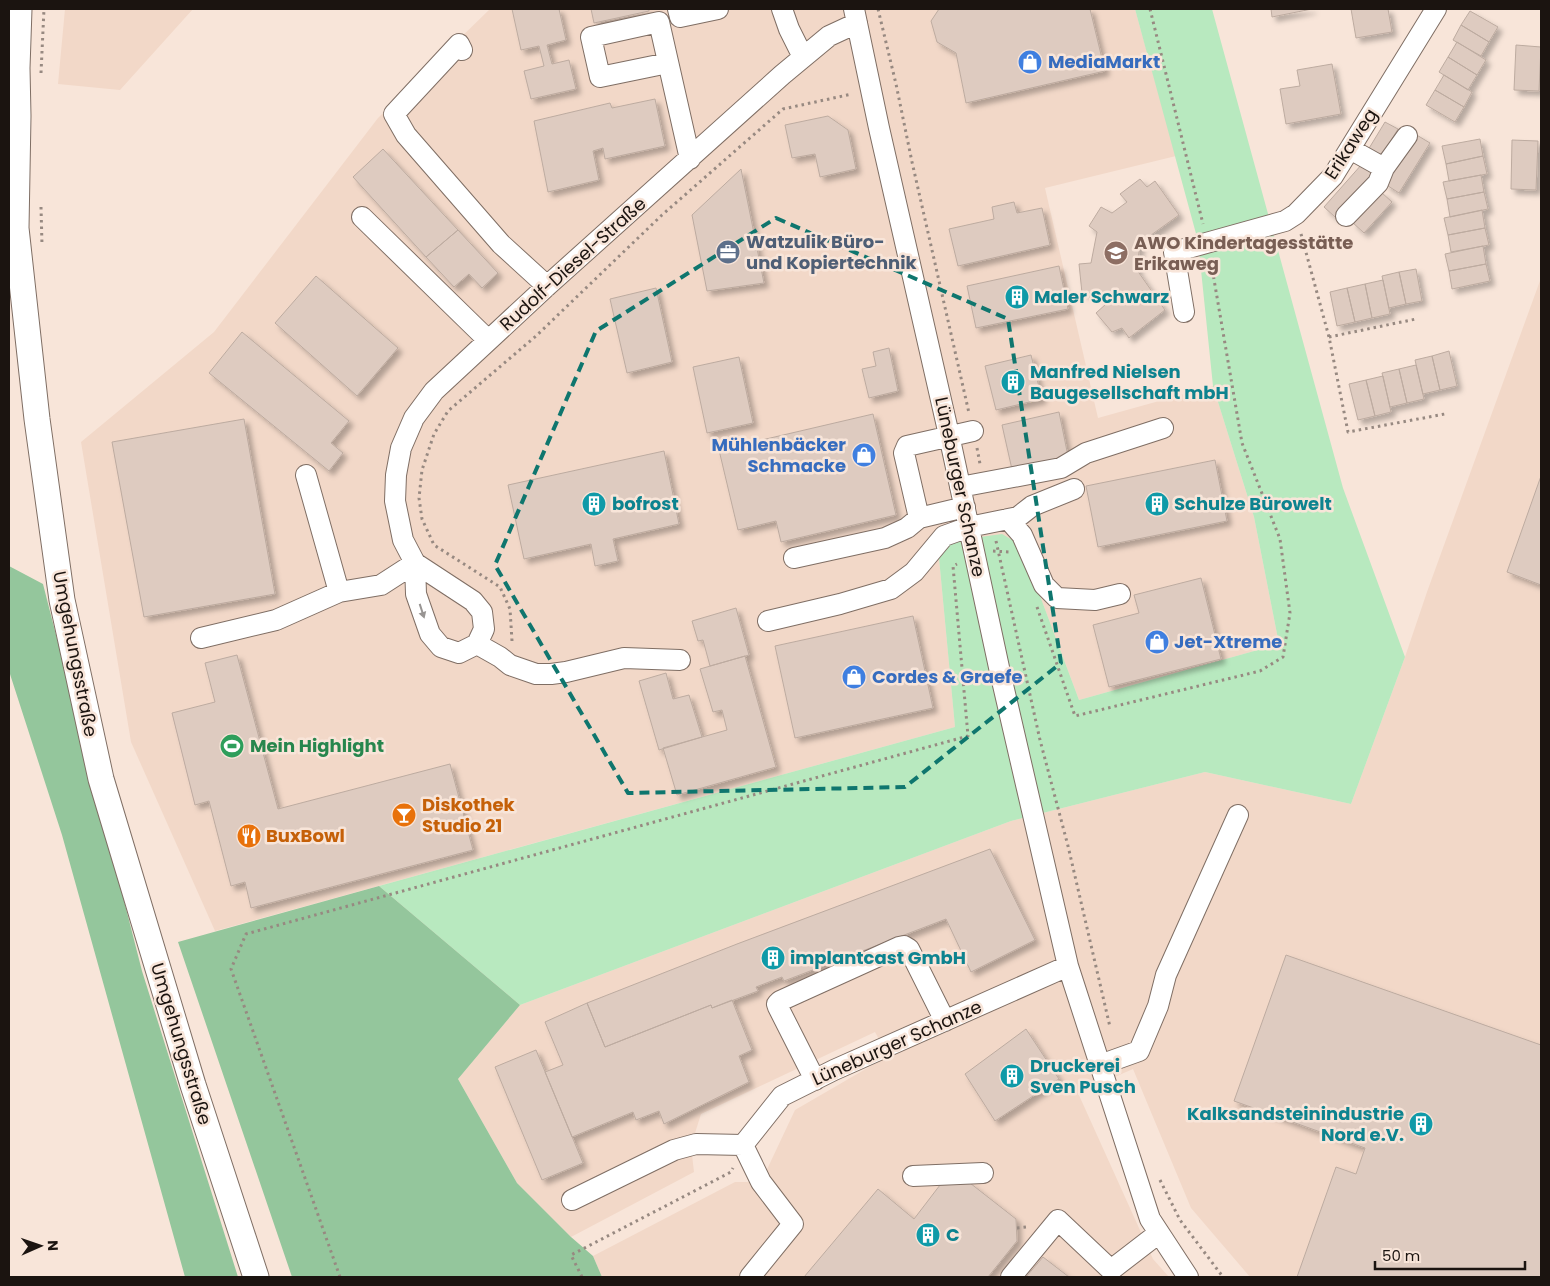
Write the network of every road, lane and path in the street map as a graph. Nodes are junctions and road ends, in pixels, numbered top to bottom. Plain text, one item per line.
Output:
1 (19, 9) edge
2 (24, 9) edge
3 (44, 9) edge
4 (678, 9) edge
5 (718, 9) edge
6 (782, 9) edge
7 (878, 9) edge
8 (1150, 9) edge
9 (1436, 9) edge
10 (855, 16) edge
11 (462, 50) dead end
12 (803, 58) junction
13 (668, 62) dead end
14 (17, 68) junction
15 (41, 81) dead end
16 (896, 84) junction
17 (871, 90) junction
18 (1407, 136) dead end
19 (1350, 149) junction
20 (690, 159) junction
21 (1384, 168) junction
22 (41, 202) dead end
23 (1346, 216) dead end
24 (362, 217) dead end
25 (1290, 218) junction
26 (1208, 242) junction
27 (43, 250) dead end
28 (547, 286) junction
29 (1184, 312) dead end
30 (1416, 320) dead end
31 (1329, 337) junction
32 (488, 340) junction
33 (1445, 414) dead end
34 (1163, 428) dead end
35 (973, 431) junction
36 (949, 435) junction
37 (1061, 468) junction
38 (306, 475) dead end
39 (984, 483) junction
40 (960, 487) junction
41 (965, 507) junction
42 (919, 518) junction
43 (1001, 521) junction
44 (970, 527) junction
45 (794, 558) dead end
46 (415, 563) junction
47 (953, 566) dead end
48 (339, 592) junction
49 (1120, 594) dead end
50 (1037, 607) dead end
51 (768, 620) dead end
52 (200, 638) dead end
53 (477, 644) junction
54 (500, 657) junction
55 (680, 660) dead end
56 (1238, 815) dead end
57 (1068, 966) junction
58 (945, 1021) junction
59 (1109, 1062) junction
60 (815, 1080) junction
61 (743, 1144) junction
62 (983, 1173) dead end
63 (913, 1176) dead end
64 (1160, 1179) dead end
65 (572, 1200) dead end
66 (1159, 1233) junction
67 (256, 1277) edge
68 (340, 1277) edge
69 (582, 1277) edge
70 (750, 1277) edge
71 (1011, 1277) edge
72 (1188, 1277) edge
73 (1224, 1277) edge

1 - 14 main road, Umgehungsstraße
2 - 14 main road
3 - 15 path
4 - 5 street
6 - 12 street
7 - 16 path
8 - 26 path
9 - 19 street, Erikaweg
10 - 12 street, Rudolf-Diesel-Straße
10 - 17 street, Lüneburger Schanze
11 - 28 street
12 - 20 street, Rudolf-Diesel-Straße
13 - 20 street
14 - 67 main road, Umgehungsstraße
16 - 17 path
16 - 35 path
17 - 36 street, Lüneburger Schanze
17 - 54 path
18 - 21 street
19 - 21 street
19 - 25 street, Erikaweg
20 - 28 street, Rudolf-Diesel-Straße
21 - 23 street
22 - 27 path
24 - 32 street
25 - 26 street
25 - 31 path
26 - 29 street
26 - 50 path
28 - 32 street, Rudolf-Diesel-Straße
30 - 31 path
31 - 33 path
32 - 46 street, Rudolf-Diesel-Straße
34 - 37 street
35 - 36 street
35 - 39 path
36 - 40 street, Lüneburger Schanze
36 - 42 street
37 - 39 street
37 - 43 street
38 - 48 street
39 - 40 street
40 - 41 street, Lüneburger Schanze
41 - 42 street
41 - 44 street, Lüneburger Schanze
42 - 45 street
43 - 44 street
43 - 49 street
43 - 59 path
44 - 51 street
44 - 57 street, Lüneburger Schanze
46 - 48 street
46 - 53 street
46 -> 53 street, Rudolf-Diesel-Straße
47 - 68 path
48 - 52 street
53 - 54 street
54 - 55 street
56 - 59 street
57 - 58 street, Lüneburger Schanze
57 - 59 street, Lüneburger Schanze
58 - 60 street, Lüneburger Schanze
58 - 60 street
59 - 66 street, Lüneburger Schanze
60 - 61 street, Lüneburger Schanze
61 - 65 street
61 - 69 path
61 - 70 street
62 - 63 street
64 - 73 path
66 - 71 street
66 - 72 street, Lüneburger Schanze

